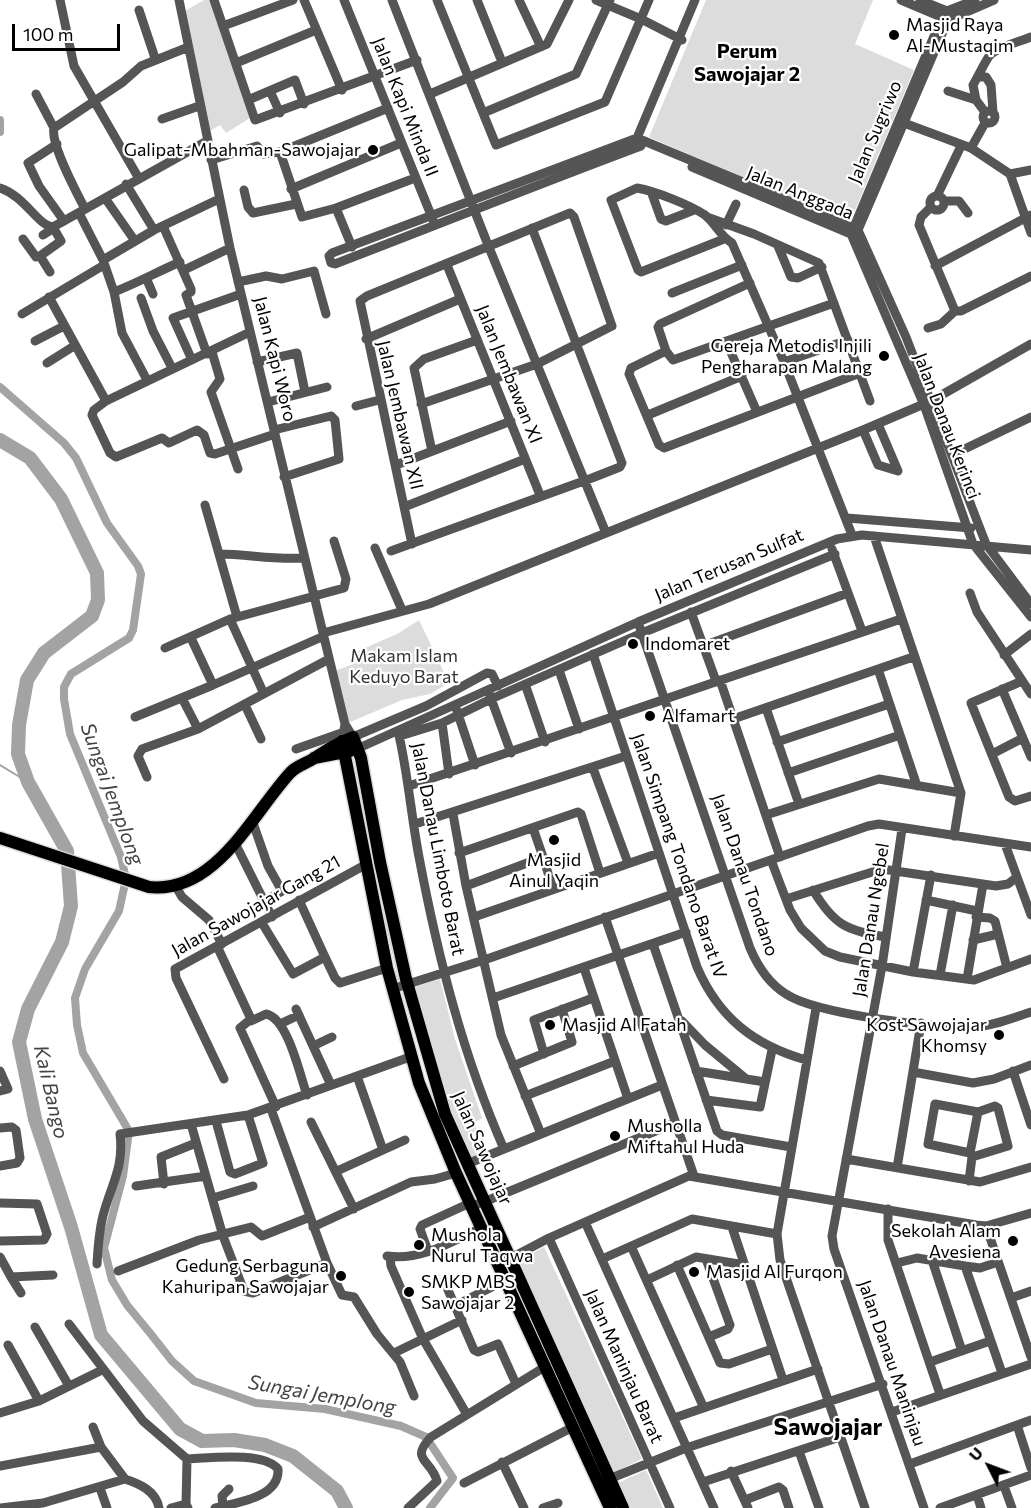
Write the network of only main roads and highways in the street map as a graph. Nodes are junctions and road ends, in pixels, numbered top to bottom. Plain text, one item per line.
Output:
1 (348, 738) junction
2 (0, 838) edge
3 (401, 987) junction
4 (455, 1151) junction
5 (478, 1203) junction
6 (504, 1257) junction
7 (567, 1402) junction
8 (610, 1508) edge
9 (623, 1508) edge

1 - 2 main road
1 - 3 main road, Jalan Sawojajar
1 - 3 main road, Jalan Sawojajar
3 - 4 main road, Jalan Sawojajar
3 - 4 main road, Jalan Sawojajar
4 - 5 main road, Jalan Sawojajar
4 - 5 main road, Jalan Sawojajar
5 - 6 main road, Jalan Sawojajar
5 - 6 main road, Jalan Sawojajar
6 - 7 main road, Jalan Sawojajar
6 - 7 main road, Jalan Sawojajar
7 - 8 main road, Jalan Sawojajar
7 - 9 main road, Jalan Sawojajar

